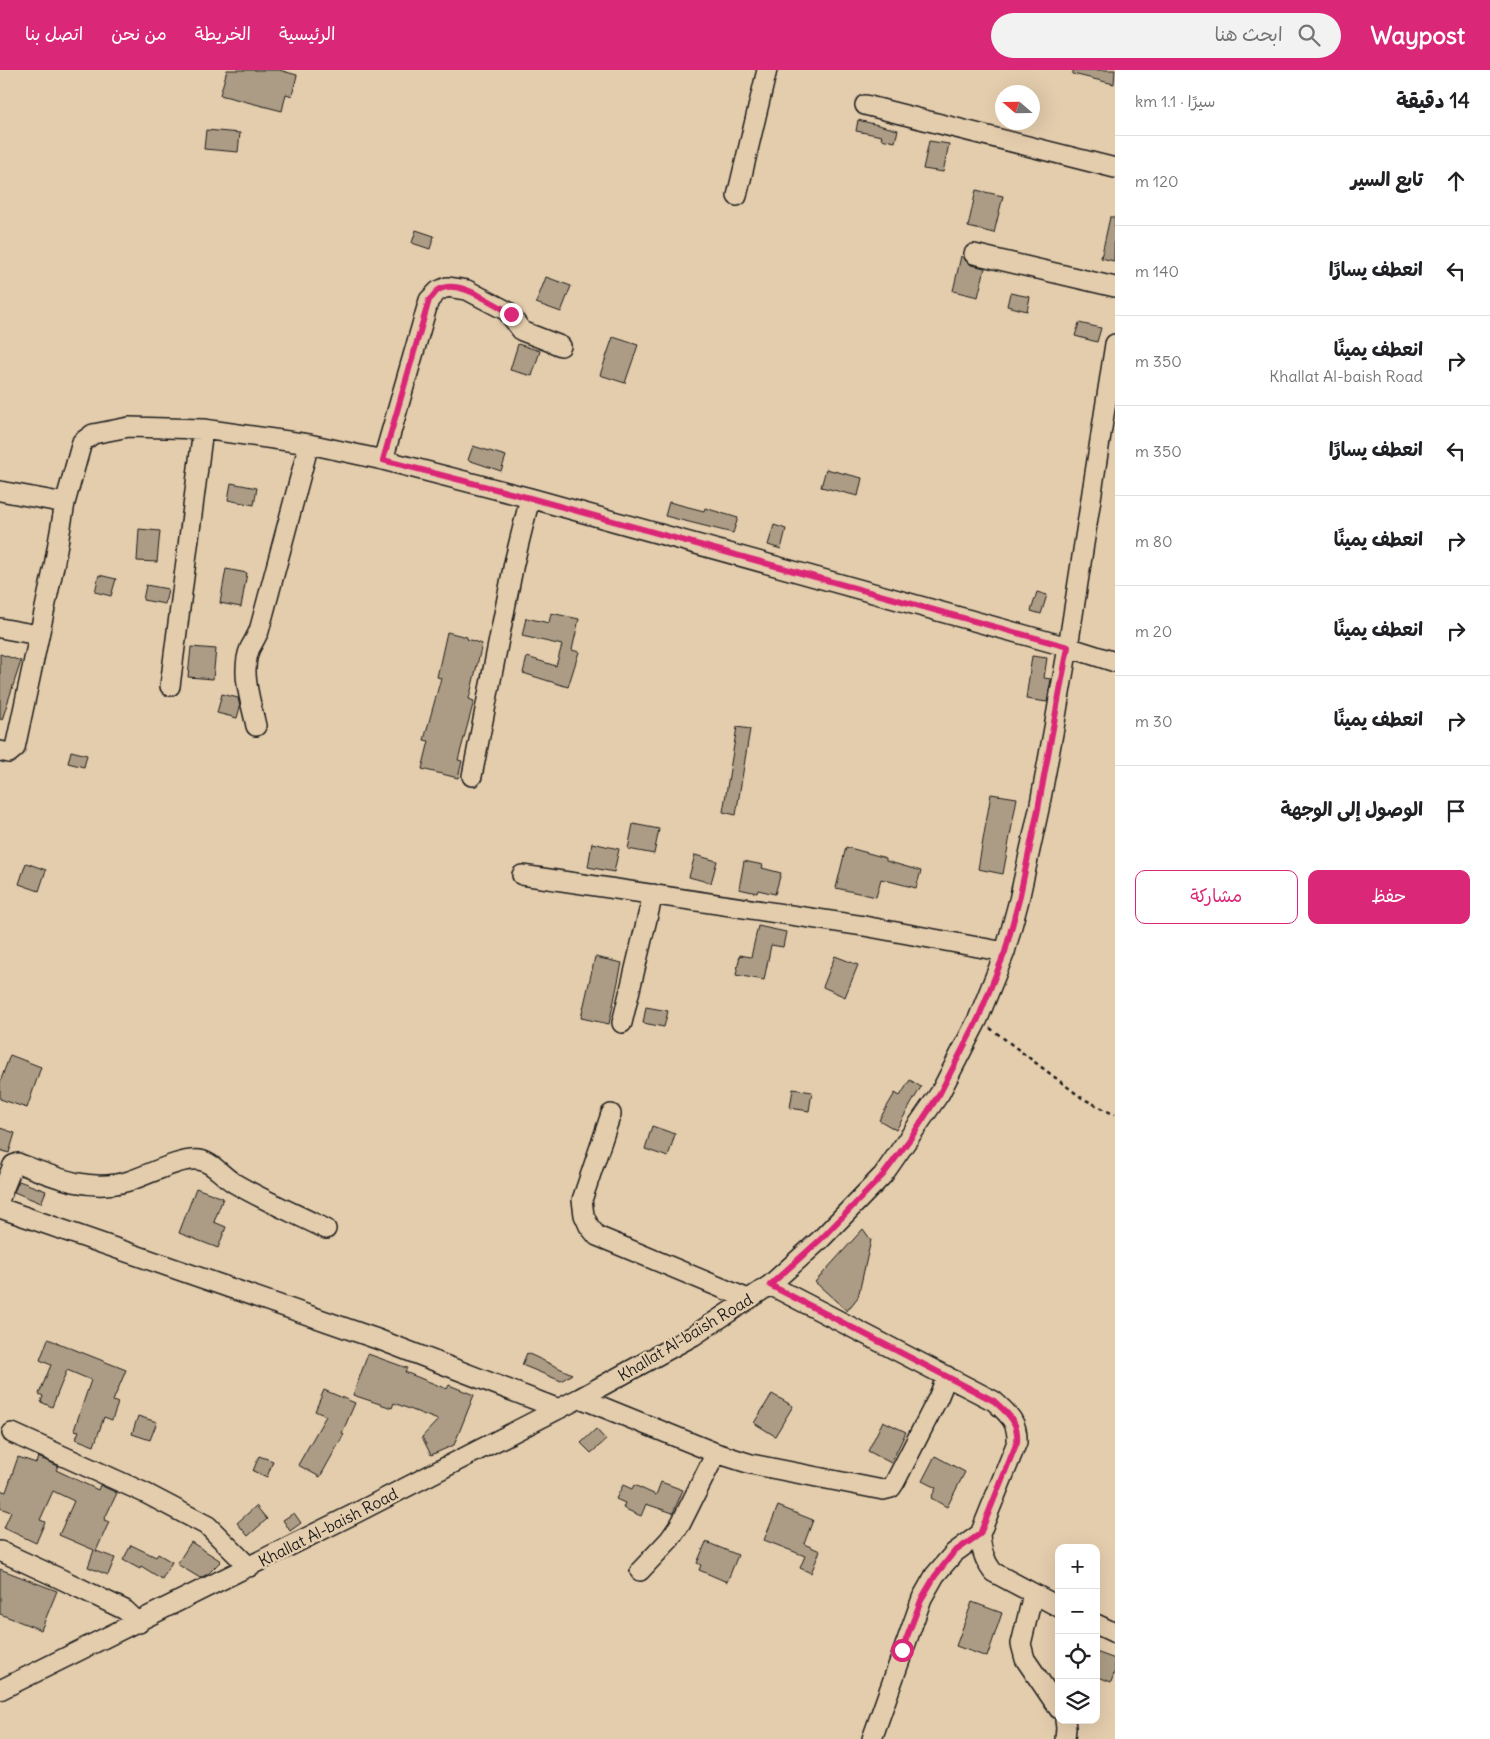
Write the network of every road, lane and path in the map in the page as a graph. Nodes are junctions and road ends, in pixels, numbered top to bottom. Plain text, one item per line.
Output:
1 (767, 70) edge
2 (865, 105) dead end
3 (1115, 168) edge
4 (737, 196) dead end
5 (974, 254) dead end
6 (1115, 287) edge
7 (1115, 344) edge
8 (561, 346) dead end
9 (1112, 389) edge
10 (203, 429) junction
11 (309, 444) junction
12 (383, 460) junction
13 (0, 491) edge
14 (530, 498) junction
15 (65, 503) junction
16 (0, 628) edge
17 (38, 635) junction
18 (1068, 647) junction
19 (1115, 662) edge
20 (170, 686) dead end
21 (256, 726) dead end
22 (0, 751) edge
23 (472, 776) dead end
24 (522, 875) dead end
25 (654, 894) junction
26 (1005, 952) junction
27 (978, 1019) junction
28 (622, 1023) dead end
29 (611, 1114) dead end
30 (1115, 1116) edge
31 (0, 1198) edge
32 (0, 1208) edge
33 (326, 1229) dead end
34 (770, 1285) junction
35 (748, 1299) junction
36 (947, 1376) junction
37 (580, 1398) junction
38 (559, 1409) junction
39 (12, 1433) dead end
40 (716, 1452) junction
41 (980, 1534) junction
42 (0, 1551) edge
43 (249, 1567) junction
44 (640, 1571) dead end
45 (1033, 1594) junction
46 (1055, 1604) edge
47 (138, 1623) junction
48 (1100, 1626) edge
49 (1115, 1633) edge
50 (0, 1690) edge
51 (1055, 1703) edge
52 (1066, 1724) edge
53 (872, 1739) edge
54 (1065, 1739) edge

1 - 4 street
2 - 3 street
5 - 6 street
7 - 9 street, Khallat Al-baish Road
8 - 12 street
9 - 18 street, Khallat Al-baish Road
10 - 11 street
10 - 15 street
10 - 20 street
11 - 12 street
11 - 21 street
12 - 14 street
13 - 15 street
14 - 18 street
14 - 23 street
15 - 17 street
16 - 17 street
17 - 22 street
18 - 19 street
18 - 26 street, Khallat Al-baish Road
24 - 25 street
25 - 26 street
25 - 28 street
26 - 27 street, Khallat Al-baish Road
27 - 30 path
27 - 34 street, Khallat Al-baish Road
29 - 35 street
31 - 33 street
32 - 38 street
34 - 35 street, Khallat Al-baish Road
34 - 36 street
35 - 37 street, Khallat Al-baish Road
36 - 40 street
36 - 41 street
37 - 38 street, Khallat Al-baish Road
37 - 40 street
38 - 43 street, Khallat Al-baish Road
39 - 43 street
40 - 44 street
41 - 45 street
41 - 53 street
42 - 47 street
43 - 47 street, Khallat Al-baish Road
45 - 46 street
45 - 51 street
47 - 50 street, Khallat Al-baish Road
48 - 49 street
52 - 54 street

